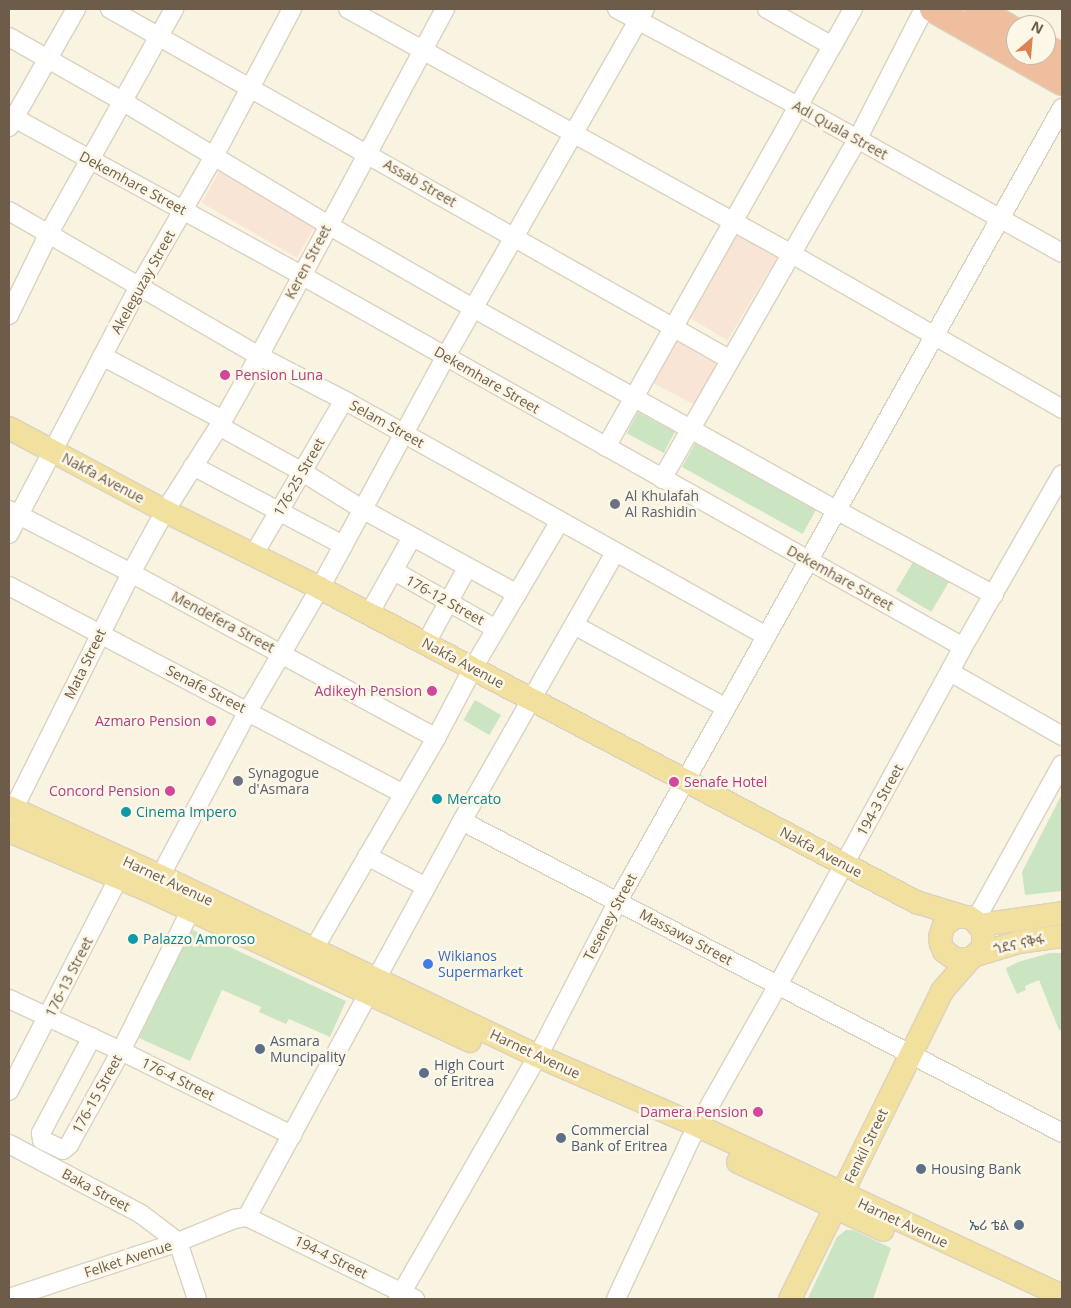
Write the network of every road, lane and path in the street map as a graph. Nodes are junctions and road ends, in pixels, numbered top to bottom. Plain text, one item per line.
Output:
1 (76, 9) edge
2 (110, 9) edge
3 (174, 9) edge
4 (292, 9) edge
5 (348, 9) edge
6 (445, 9) edge
7 (617, 9) edge
8 (766, 9) edge
9 (853, 9) edge
10 (924, 9) edge
11 (933, 9) edge
12 (978, 9) edge
13 (642, 15) edge
14 (1006, 26) edge
15 (159, 36) junction
16 (9, 37) edge
17 (832, 46) junction
18 (423, 50) junction
19 (48, 58) junction
20 (1062, 82) edge
21 (250, 87) junction
22 (122, 101) junction
23 (798, 106) junction
24 (1062, 108) edge
25 (11, 120) edge
26 (573, 133) junction
27 (858, 140) junction
28 (367, 153) junction
29 (213, 158) junction
30 (89, 160) junction
31 (183, 210) junction
32 (9, 211) edge
33 (1000, 220) junction
34 (732, 222) junction
35 (328, 225) junction
36 (49, 233) junction
37 (514, 236) junction
38 (790, 253) junction
39 (1062, 253) edge
40 (301, 275) junction
41 (140, 285) junction
42 (473, 308) junction
43 (9, 315) edge
44 (673, 328) junction
45 (936, 335) junction
46 (102, 356) junction
47 (259, 356) junction
48 (446, 356) junction
49 (729, 359) junction
50 (633, 397) junction
51 (344, 400) junction
52 (1062, 408) edge
53 (221, 423) junction
54 (9, 428) edge
55 (691, 428) junction
56 (404, 433) junction
57 (606, 448) junction
58 (53, 451) junction
59 (193, 466) junction
60 (301, 471) junction
61 (1062, 474) edge
62 (662, 479) junction
63 (362, 509) junction
64 (165, 510) junction
65 (279, 511) junction
66 (838, 511) junction
67 (13, 513) edge
68 (560, 521) junction
69 (9, 534) edge
70 (412, 537) junction
71 (342, 545) junction
72 (615, 552) junction
73 (254, 554) junction
74 (809, 561) junction
75 (467, 568) junction
76 (394, 571) junction
77 (131, 573) junction
78 (9, 586) edge
79 (320, 588) junction
80 (516, 594) junction
81 (994, 595) junction
82 (449, 602) junction
83 (369, 614) junction
84 (574, 625) junction
85 (496, 629) junction
86 (100, 634) junction
87 (766, 636) junction
88 (426, 643) junction
89 (963, 647) junction
90 (282, 654) junction
91 (473, 668) junction
92 (950, 672) junction
93 (532, 699) junction
94 (726, 708) junction
95 (248, 711) junction
96 (1062, 736) edge
97 (436, 738) junction
98 (1062, 764) edge
99 (686, 780) junction
100 (403, 794) junction
101 (10, 817) edge
102 (462, 820) junction
103 (367, 856) junction
104 (844, 864) junction
105 (123, 869) junction
106 (156, 884) junction
107 (426, 887) junction
108 (618, 901) junction
109 (194, 902) junction
110 (916, 902) junction
111 (1062, 914) edge
112 (972, 921) junction
113 (1062, 936) edge
114 (940, 941) junction
115 (309, 956) junction
116 (973, 957) junction
117 (778, 985) junction
118 (372, 986) junction
119 (942, 991) junction
120 (9, 999) edge
121 (49, 1017) junction
122 (92, 1037) junction
123 (121, 1051) junction
124 (911, 1053) junction
125 (534, 1063) junction
126 (9, 1091) edge
127 (1062, 1132) edge
128 (694, 1133) junction
129 (292, 1134) junction
130 (9, 1144) edge
131 (840, 1202) junction
132 (246, 1217) junction
133 (178, 1242) junction
134 (12, 1295) edge
135 (1062, 1296) edge
136 (405, 1297) edge
137 (196, 1299) edge
138 (616, 1299) edge
139 (790, 1299) edge
140 (1032, 1299) edge

1 - 19 street
2 - 15 street, Assab Street
3 - 15 street
4 - 21 street, Akeleguzay Street
5 - 18 street
6 - 18 street, Keren Street
7 - 13 street, Adi Quala Street
8 - 17 street
9 - 17 street
10 - 27 street
11 - 20 highway
12 - 14 highway
13 - 23 street, Adi Quala Street
13 - 26 street
15 - 21 street, Assab Street
15 - 22 street
16 - 19 street
17 - 23 street
18 - 26 street
18 - 28 street, Keren Street
19 - 22 street
19 - 25 street
21 - 28 street, Assab Street
21 - 29 street, Akeleguzay Street
22 - 29 street
22 - 30 street
23 - 27 street, Adi Quala Street
23 - 34 street
24 - 33 street, Teseney Street
25 - 30 street, Dekemhare Street
26 - 34 street
26 - 37 street
27 - 33 street, Adi Quala Street
27 - 38 street
28 - 35 street, Keren Street
28 - 37 street, Assab Street
29 - 31 street, Akeleguzay Street
29 - 35 street
30 - 31 street, Dekemhare Street
30 - 36 street
31 - 40 street, Dekemhare Street
31 - 41 street, Akeleguzay Street
32 - 36 street, Selam Street
33 - 39 street, Adi Quala Street
33 - 45 street, Teseney Street
34 - 38 street
34 - 44 street
35 - 40 street, Keren Street
35 - 42 street
36 - 41 street, Selam Street
36 - 43 street
37 - 42 street
37 - 44 street, Assab Street
38 - 45 street
38 - 49 street
40 - 47 street, Keren Street
40 - 48 street, Dekemhare Street
41 - 46 street, Akeleguzay Street
41 - 47 street, Selam Street
42 - 48 street
42 - 50 street
44 - 49 street, Assab Street
44 - 50 street
45 - 52 street
45 - 66 street, Teseney Street
46 - 53 street
46 - 58 street, Akeleguzay Street
47 - 51 street, Selam Street
47 - 53 street, Keren Street
48 - 56 street
48 - 57 street, Dekemhare Street
49 - 55 street
50 - 55 street
50 - 57 street
51 - 56 street, Selam Street
51 - 60 street, 176-25 Street
53 - 59 street, Keren Street
53 - 60 street
54 - 58 main road, Nakfa Avenue
55 - 62 street
55 - 66 street
56 - 63 street
56 - 68 street, Selam Street
57 - 62 street, Dekemhare Street
58 - 64 main road, Nakfa Avenue
58 - 67 street, Akeleguzay Street
59 - 64 street, Keren Street
59 - 65 street
60 - 63 street
60 - 65 street, 176-25 Street
61 - 81 street, 194-3 Street
62 - 74 street, Dekemhare Street
63 - 70 street
63 - 71 street
64 - 73 main road, Nakfa Avenue
64 - 77 street, Mata Street
65 - 71 street
65 - 73 street, 176-25 Street
66 - 74 street, Teseney Street
66 - 81 street
67 - 69 street, Akeleguzay Street
67 - 77 street, Mendefera Street
68 - 72 street, Selam Street
68 - 80 street
70 - 75 street
70 - 76 street
71 - 79 street
72 - 84 street
72 - 87 street, Selam Street
73 - 79 main road, Nakfa Avenue
74 - 87 street, Teseney Street
74 - 89 street, Dekemhare Street
75 - 80 street
75 - 82 street
76 - 82 street, 176-12 Street
76 - 83 street
77 - 86 street, Mata Street
77 - 90 street, Mendefera Street
78 - 86 street, Senafe Street
79 - 83 main road, Nakfa Avenue
79 - 90 street
80 - 85 street
81 - 89 street, 194-3 Street
82 - 85 street, 176-12 Street
82 - 88 street
83 - 88 main road, Nakfa Avenue
84 - 93 street
84 - 94 street
85 - 91 street
86 - 95 street, Senafe Street
86 - 101 street, Mata Street
87 - 94 street, Teseney Street
88 - 91 main road, Nakfa Avenue
89 - 92 street, 194-3 Street
90 - 95 street
90 - 97 street, Mendefera Street
91 - 93 main road, Nakfa Avenue
91 - 97 street
92 - 96 street
92 - 104 street, 194-3 Street
93 - 99 main road, Nakfa Avenue
93 - 102 street
94 - 99 street, Teseney Street
95 - 100 street, Senafe Street
95 - 106 street
97 - 100 street
98 - 112 street
99 - 104 main road, Nakfa Avenue
99 - 108 street, Teseney Street
100 - 103 street
101 - 105 main road, Harnet Avenue
102 - 107 street
102 - 108 street, Massawa Street
103 - 107 street
103 - 115 street
104 - 110 main road, Nakfa Avenue
104 - 117 street, 194-3 Street
105 - 106 main road, Harnet Avenue
105 - 121 street, 176-13 Street
106 - 109 main road, Harnet Avenue
107 - 118 street
108 - 117 street, Massawa Street
108 - 125 street, Teseney Street
109 - 115 main road, Harnet Avenue
109 - 123 street, 176-15 Street
110 - 112 main road, ጎደና ናቅፋ
110 - 114 main road
111 - 112 main road, ጎደና ናቅፋ
112 - 114 main road
112 - 116 main road
113 - 116 main road, ጎደና ናቅፋ
114 - 116 main road
114 - 119 main road
115 - 118 main road, Harnet Avenue
116 - 119 main road
117 - 124 street, Massawa Street
117 - 128 street, 194-3 Street
118 - 125 main road, Harnet Avenue
118 - 129 street
119 - 124 main road, Fenkil Street
120 - 121 street, 176-4 Street
121 - 122 street, 176-4 Street
121 - 126 street, 176-13 Street
122 - 123 street, 176-4 Street
122 - 123 street, 176-15 Street
123 - 129 street, 176-4 Street
124 - 127 street, Massawa Street
124 - 131 main road, Fenkil Street
125 - 128 main road, Harnet Avenue
125 - 136 street, Teseney Street
128 - 131 main road, Harnet Avenue
128 - 138 street, 194-3 Street
129 - 132 street
130 - 133 street, Baka Street
131 - 135 main road, Harnet Avenue
131 - 139 main road, Fenkil Street
131 - 140 main road, Harnet Avenue
132 - 133 street, Felket Avenue
132 - 136 street, 194-4 Street
133 - 134 street, Felket Avenue
133 - 137 street

